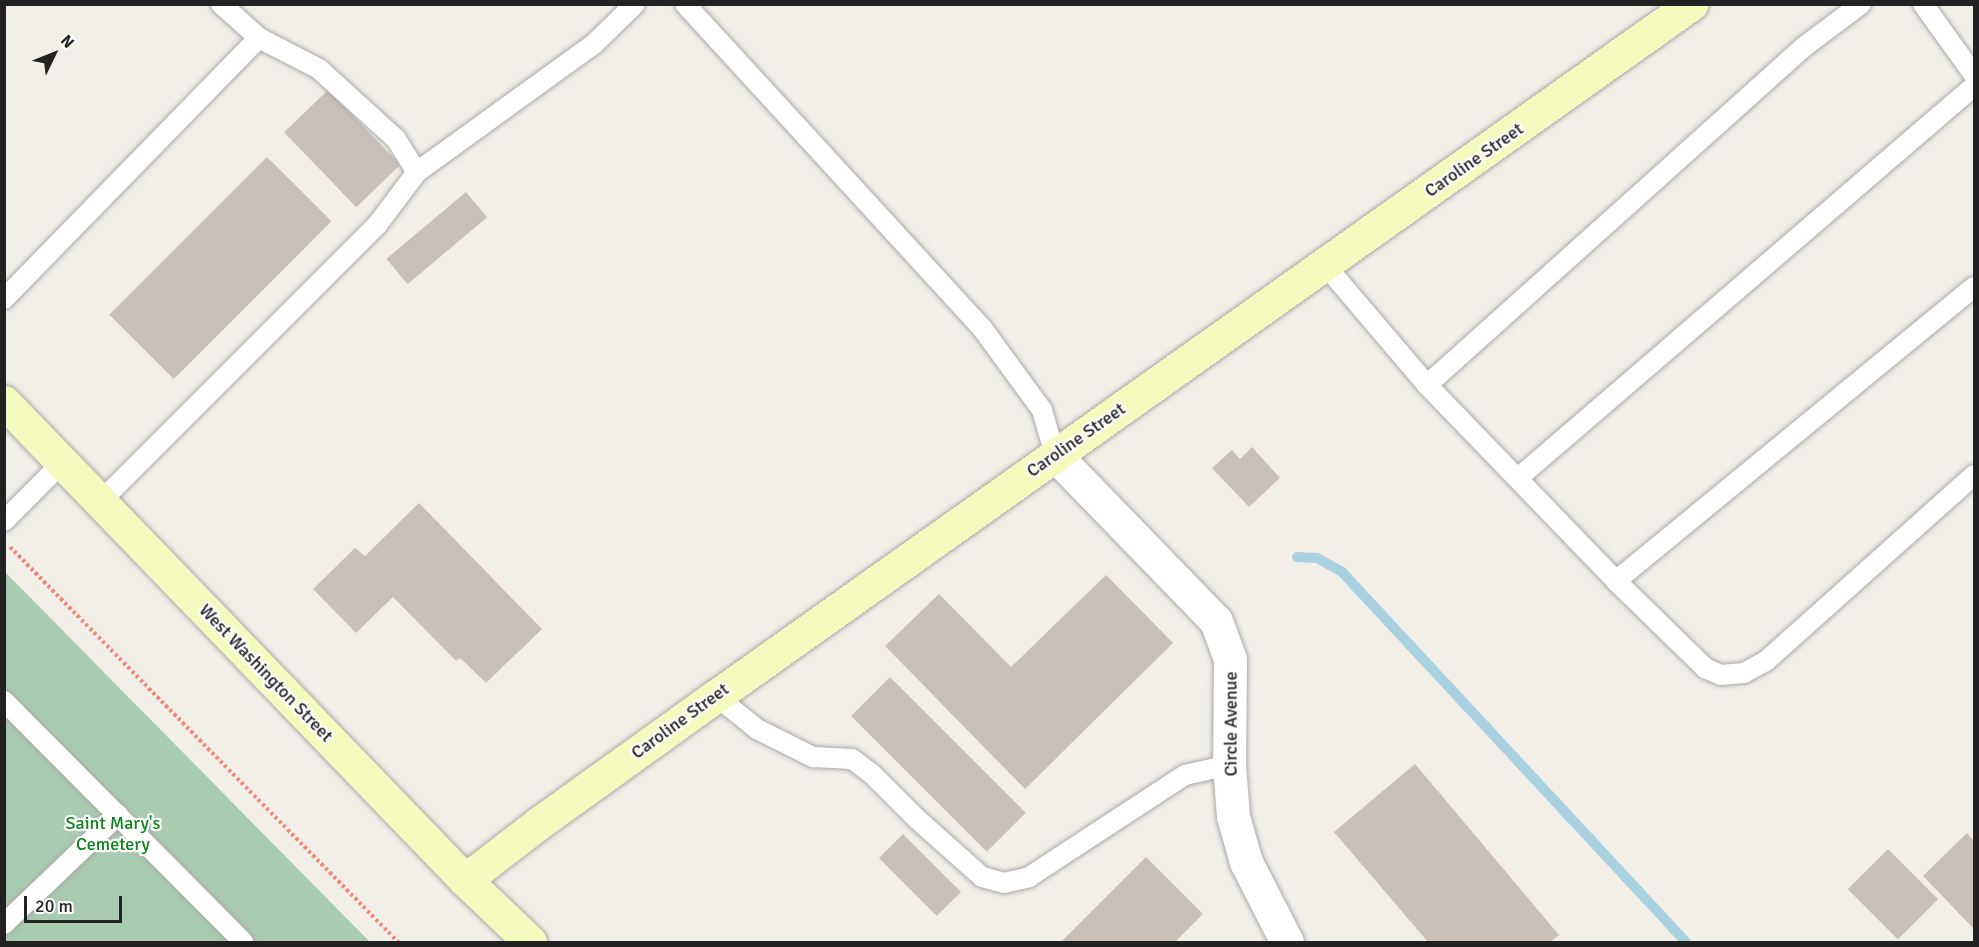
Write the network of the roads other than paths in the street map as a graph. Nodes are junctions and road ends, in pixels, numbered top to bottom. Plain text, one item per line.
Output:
1 (221, 4) edge
2 (635, 4) edge
3 (685, 4) edge
4 (1691, 4) edge
5 (1862, 4) edge
6 (1923, 4) edge
7 (259, 38) junction
8 (1974, 75) edge
9 (1974, 86) edge
10 (417, 172) junction
11 (1325, 265) junction
12 (1974, 286) edge
13 (4, 299) edge
14 (1427, 385) junction
15 (4, 402) edge
16 (1054, 455) junction
17 (63, 462) junction
18 (1974, 475) edge
19 (1518, 478) junction
20 (101, 501) junction
21 (4, 521) edge
22 (1616, 581) junction
23 (716, 696) junction
24 (4, 700) edge
25 (1229, 765) junction
26 (118, 815) junction
27 (465, 880) junction
28 (4, 924) edge
29 (243, 942) edge
30 (515, 942) edge
31 (530, 942) edge
32 (1287, 942) edge

1 - 7 lane
2 - 10 lane
3 - 16 lane
4 - 11 street, Caroline Street
5 - 14 lane
6 - 8 lane
7 - 10 lane
7 - 13 lane
9 - 19 lane
10 - 20 lane
11 - 14 lane
11 - 16 street, Caroline Street
12 - 22 lane
14 - 19 lane
15 - 17 street, West Washington Street
16 - 23 street, Caroline Street
16 - 25 street, Circle Avenue
17 - 20 street, West Washington Street
17 - 21 lane
18 - 22 lane
19 - 22 lane
20 - 27 street, West Washington Street
23 - 25 lane
23 - 27 street, Caroline Street
24 - 26 lane
25 - 32 street, Circle Avenue
26 - 28 lane
26 - 29 lane
27 - 30 street
27 - 31 street, West Washington Street

